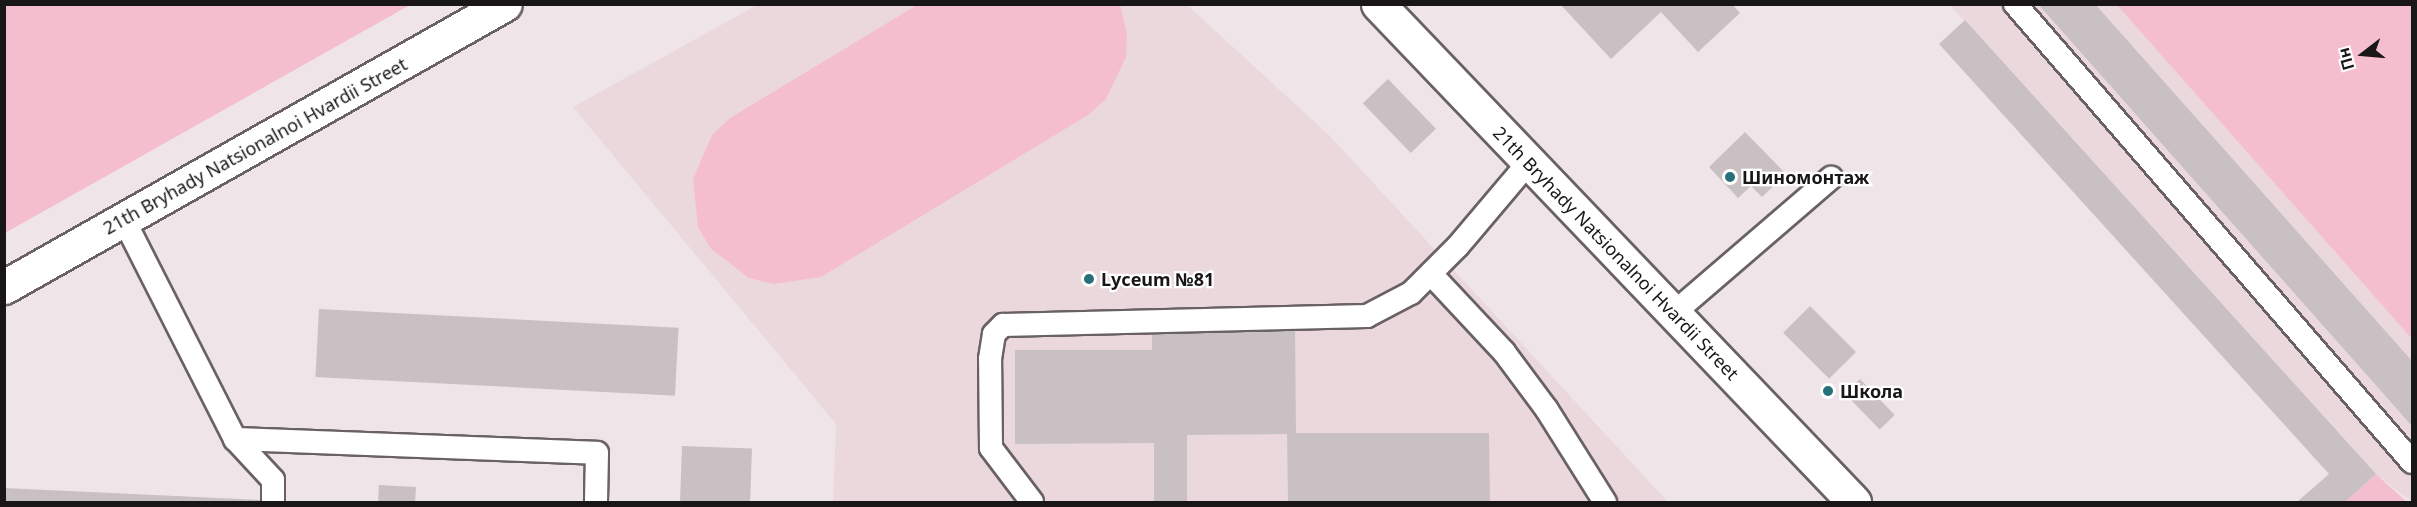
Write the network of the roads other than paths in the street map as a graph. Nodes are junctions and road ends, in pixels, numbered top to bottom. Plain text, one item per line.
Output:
1 (505, 4) edge
2 (1378, 4) edge
3 (2014, 4) edge
4 (1529, 162) junction
5 (1831, 178) dead end
6 (124, 220) junction
7 (1431, 274) junction
8 (4, 287) edge
9 (1675, 312) junction
10 (235, 439) junction
11 (2412, 462) edge
12 (1850, 501) edge
13 (273, 502) edge
14 (596, 502) edge
15 (1032, 502) edge
16 (1605, 502) edge

1 - 6 street, 21th Bryhady Natsionalnoi Hvardii Street
2 - 4 street, 21th Bryhady Natsionalnoi Hvardii Street
3 - 11 lane
4 - 7 lane
4 - 9 street, 21th Bryhady Natsionalnoi Hvardii Street
5 - 9 lane
6 - 8 street, 21th Bryhady Natsionalnoi Hvardii Street
6 - 10 lane
7 - 15 lane
7 - 16 lane
9 - 12 street, 21th Bryhady Natsionalnoi Hvardii Street
10 - 13 lane
10 - 14 lane

